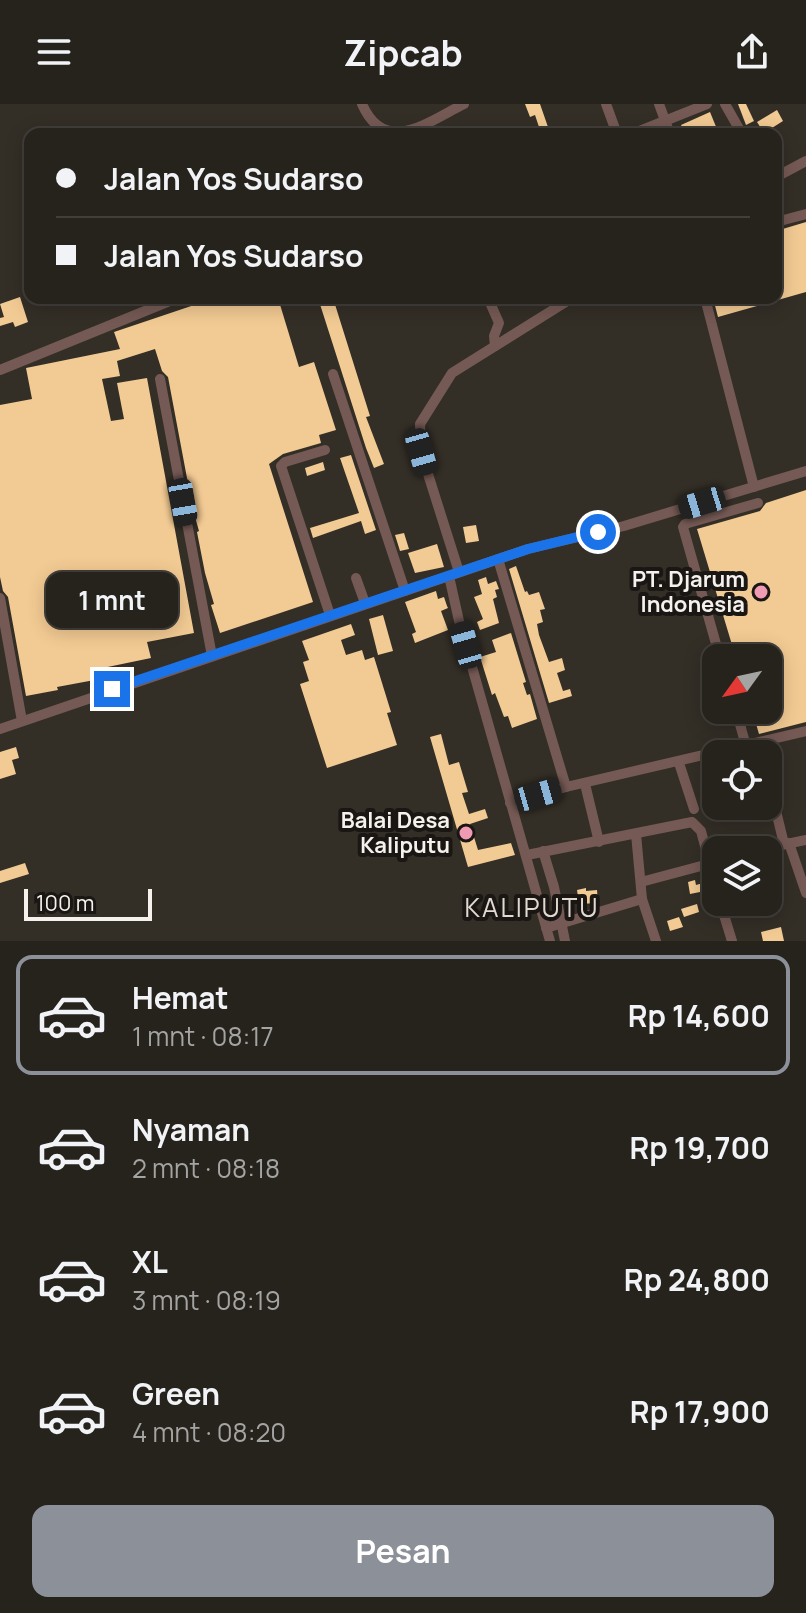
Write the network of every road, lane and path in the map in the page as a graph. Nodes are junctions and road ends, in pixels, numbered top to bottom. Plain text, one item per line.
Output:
1 (362, 104) edge
2 (464, 104) edge
3 (606, 104) edge
4 (659, 104) edge
5 (707, 104) edge
6 (725, 104) edge
7 (666, 122) junction
8 (382, 128) edge
9 (416, 128) edge
10 (615, 128) edge
11 (649, 128) edge
12 (668, 128) edge
13 (739, 128) edge
14 (806, 161) edge
15 (782, 174) edge
16 (806, 214) edge
17 (782, 220) edge
18 (162, 304) edge
19 (491, 304) edge
20 (562, 304) edge
21 (707, 304) edge
22 (495, 346) junction
23 (0, 370) edge
24 (333, 374) dead end
25 (160, 379) dead end
26 (325, 450) dead end
27 (806, 471) edge
28 (754, 487) junction
29 (758, 503) dead end
30 (498, 559) junction
31 (454, 574) junction
32 (356, 578) dead end
33 (405, 591) junction
34 (0, 598) edge
35 (365, 603) junction
36 (330, 615) junction
37 (716, 644) edge
38 (212, 656) junction
39 (22, 721) junction
40 (0, 729) edge
41 (806, 731) edge
42 (782, 740) edge
43 (702, 757) edge
44 (679, 763) junction
45 (585, 784) junction
46 (566, 787) junction
47 (510, 803) junction
48 (694, 809) dead end
49 (778, 820) edge
50 (636, 834) junction
51 (703, 836) edge
52 (806, 840) edge
53 (599, 842) junction
54 (787, 843) junction
55 (782, 844) edge
56 (543, 851) junction
57 (527, 855) junction
58 (702, 867) edge
59 (641, 882) junction
60 (806, 893) edge
61 (642, 899) junction
62 (724, 916) edge
63 (561, 922) junction
64 (546, 928) junction
65 (550, 941) edge
66 (565, 941) edge
67 (656, 941) edge
68 (732, 941) edge

1 - 8 street
2 - 9 street
3 - 10 street
4 - 7 street
5 - 7 street
6 - 13 street
7 - 11 street
7 - 12 street
14 - 15 street
16 - 17 street
18 - 23 street
19 - 22 street
20 - 22 street
21 - 28 street
22 - 31 street
24 - 33 street
25 - 38 street
26 - 36 street
27 - 28 street
28 - 30 street
29 - 37 street
30 - 31 street
30 - 46 street
31 - 33 street
31 - 47 street
32 - 35 street
33 - 35 street
34 - 39 street
35 - 36 street
36 - 38 street
38 - 39 street
39 - 40 street
41 - 42 street
43 - 44 street
44 - 45 street
44 - 48 street
45 - 46 street
45 - 53 street
46 - 47 street
47 - 57 street
49 - 54 street
50 - 51 street
50 - 53 street
50 - 59 street
52 - 54 street
53 - 56 street
54 - 55 street
54 - 60 street
56 - 57 street
56 - 63 street
57 - 64 street
58 - 59 street
59 - 61 street
61 - 63 street
61 - 67 street
62 - 68 street
63 - 64 street
63 - 66 street
64 - 65 street

